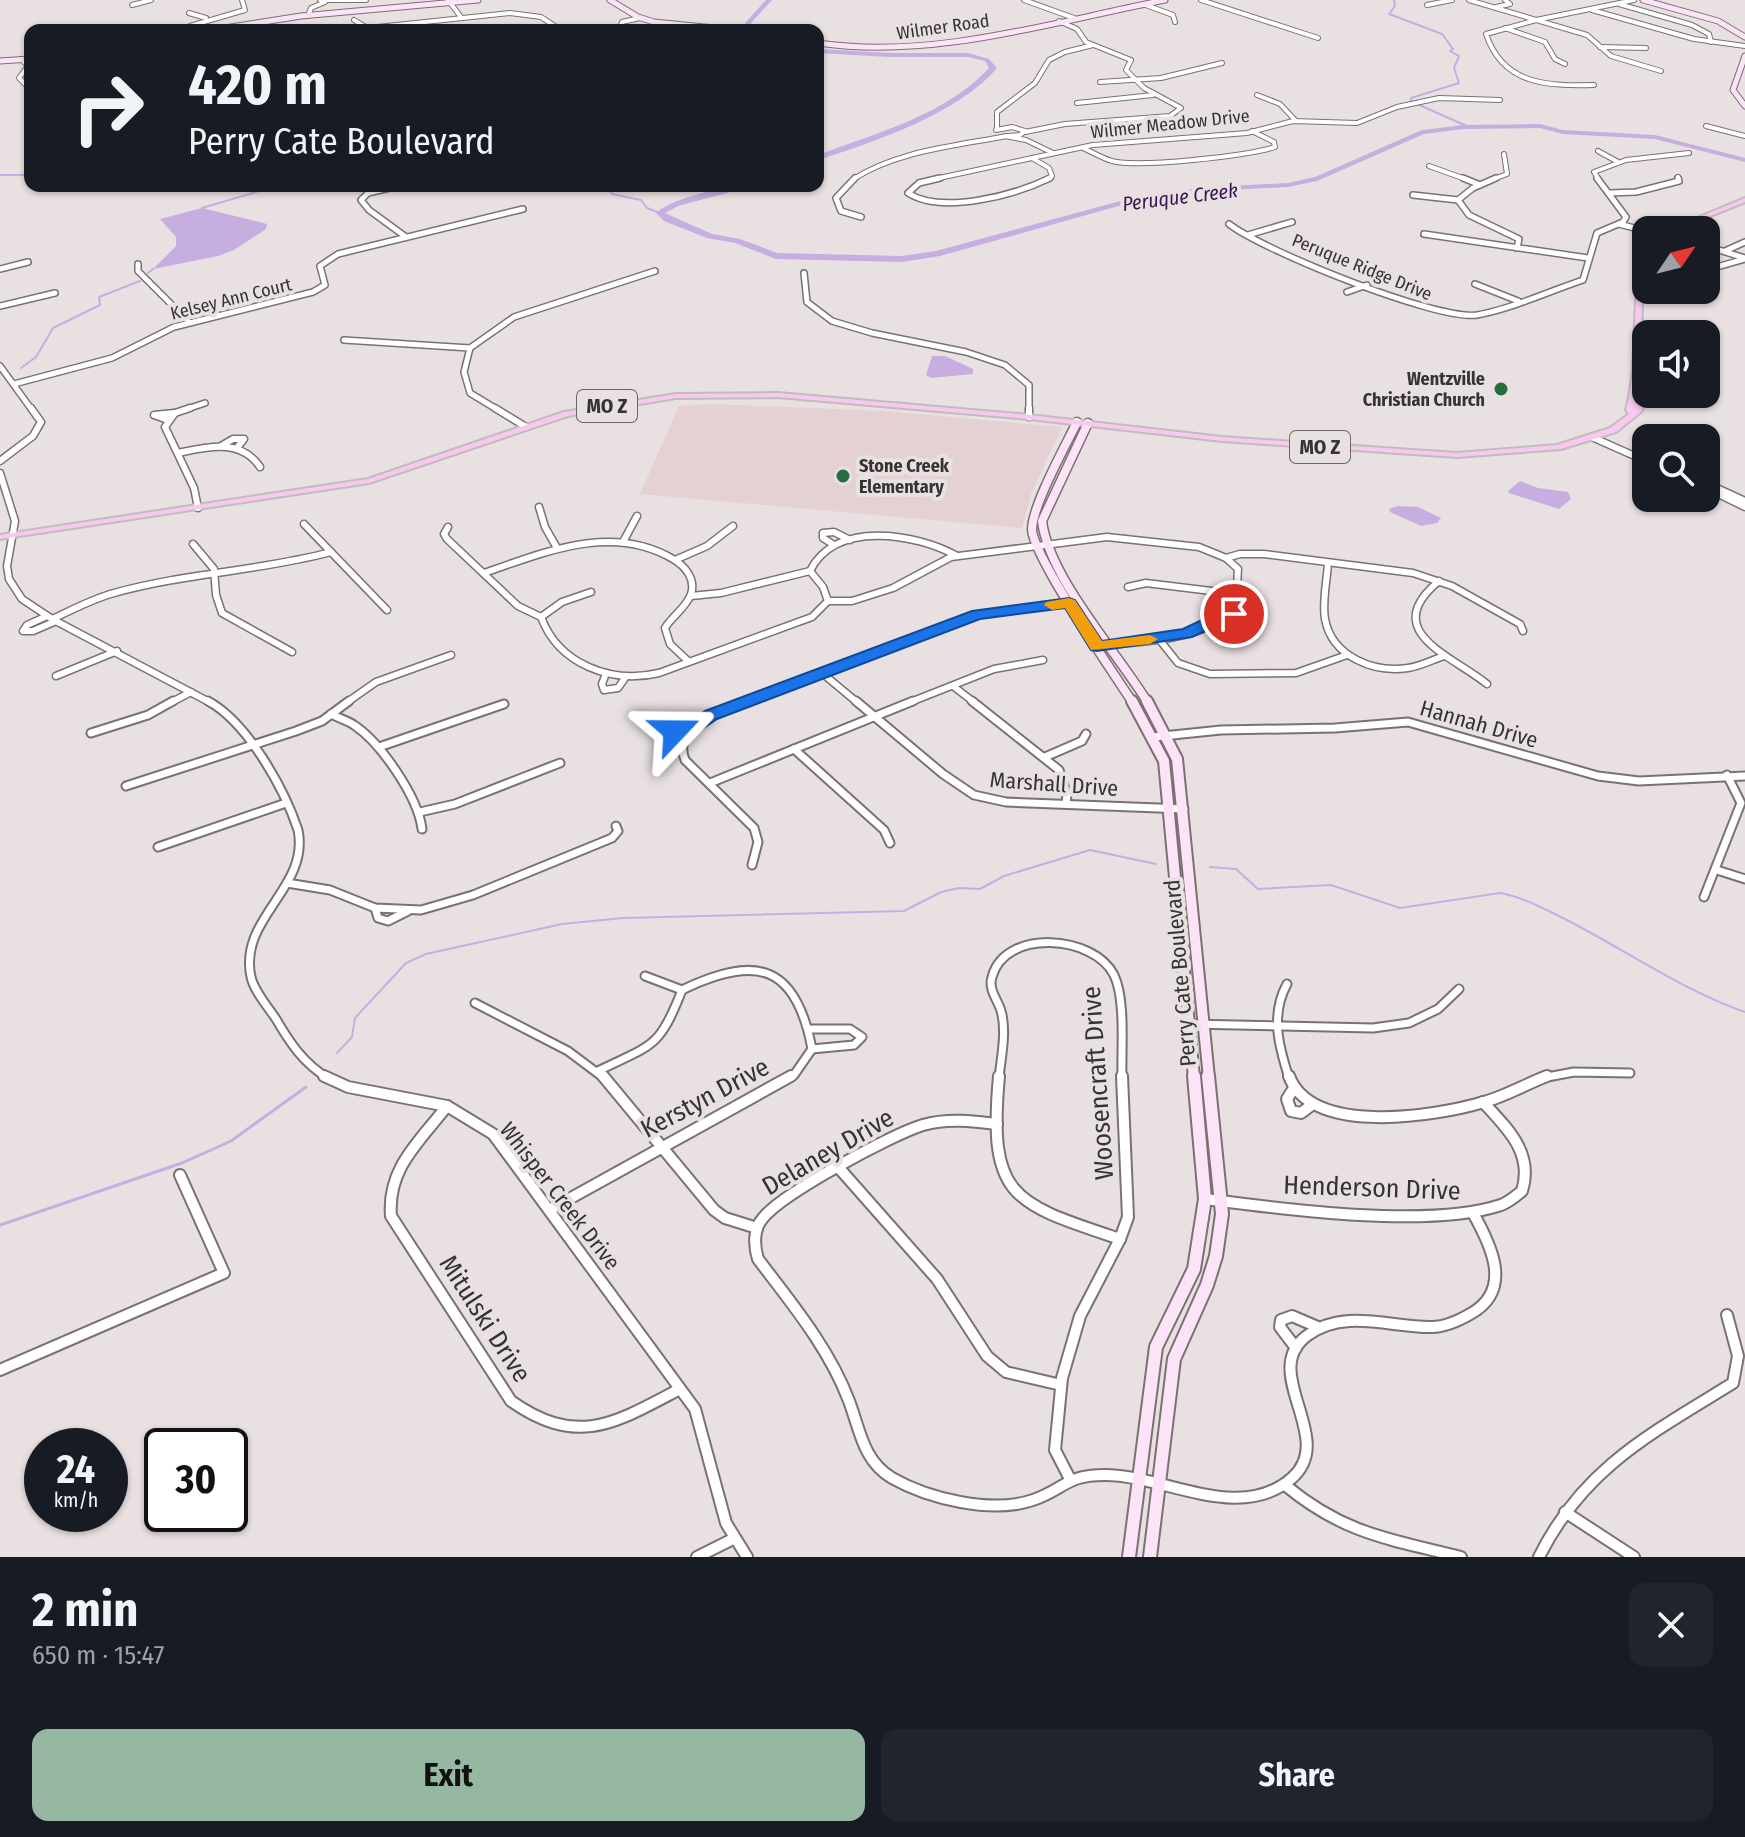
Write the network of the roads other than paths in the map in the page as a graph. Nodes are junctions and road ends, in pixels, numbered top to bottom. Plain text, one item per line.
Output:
1 (151, 0) edge
2 (242, 0) edge
3 (366, 0) edge
4 (478, 0) edge
5 (610, 0) edge
6 (1024, 0) edge
7 (1165, 0) edge
8 (1201, 0) edge
9 (1452, 0) edge
10 (1469, 0) edge
11 (1634, 0) edge
12 (1643, 0) edge
13 (323, 1) edge
14 (449, 1) edge
15 (1508, 1) edge
16 (1621, 2) edge
17 (1517, 3) edge
18 (1143, 4) junction
19 (132, 5) dead end
20 (1427, 5) dead end
21 (1494, 8) junction
22 (1591, 10) junction
23 (189, 13) dead end
24 (308, 16) junction
25 (461, 17) junction
26 (640, 18) junction
27 (1074, 18) junction
28 (207, 19) junction
29 (354, 20) dead end
30 (1536, 20) junction
31 (1059, 21) junction
32 (1175, 22) dead end
33 (194, 24) edge
34 (253, 24) edge
35 (361, 24) edge
36 (408, 24) edge
37 (553, 24) edge
38 (621, 24) edge
39 (665, 24) edge
40 (1503, 28) junction
41 (1745, 37) edge
42 (1318, 38) dead end
43 (1711, 42) junction
44 (824, 44) edge
45 (1093, 45) junction
46 (1745, 46) edge
47 (1600, 47) junction
48 (1646, 48) dead end
49 (1745, 56) edge
50 (21, 59) joint
51 (0, 61) edge
52 (24, 62) edge
53 (1222, 63) dead end
54 (1565, 64) dead end
55 (1743, 69) edge
56 (1661, 71) dead end
57 (1132, 80) junction
58 (1100, 82) dead end
59 (1594, 85) dead end
60 (1153, 95) junction
61 (1257, 95) dead end
62 (1500, 100) dead end
63 (1077, 103) dead end
64 (1745, 106) edge
65 (995, 120) junction
66 (1296, 121) junction
67 (1706, 126) dead end
68 (1012, 127) junction
69 (997, 131) junction
70 (1252, 131) junction
71 (1023, 132) junction
72 (1008, 136) junction
73 (1745, 136) edge
74 (989, 141) junction
75 (1081, 148) junction
76 (1598, 151) dead end
77 (1056, 153) junction
78 (1689, 153) dead end
79 (1504, 154) dead end
80 (1031, 158) junction
81 (1618, 162) junction
82 (1429, 166) dead end
83 (1678, 177) dead end
84 (1480, 185) junction
85 (372, 192) edge
86 (1610, 193) junction
87 (1413, 195) dead end
88 (1458, 200) junction
89 (1745, 200) edge
90 (523, 209) dead end
91 (1706, 216) edge
92 (861, 217) dead end
93 (1292, 222) dead end
94 (1229, 224) dead end
95 (1617, 224) junction
96 (1632, 228) edge
97 (1424, 234) dead end
98 (1248, 235) junction
99 (406, 237) junction
100 (1745, 242) edge
101 (1517, 248) junction
102 (1720, 250) edge
103 (1725, 251) junction
104 (1588, 258) junction
105 (1745, 259) edge
106 (28, 262) dead end
107 (138, 264) dead end
108 (1720, 266) edge
109 (0, 269) edge
110 (655, 271) dead end
111 (804, 273) dead end
112 (1475, 284) dead end
113 (1367, 285) junction
114 (1347, 292) dead end
115 (55, 293) dead end
116 (1518, 301) junction
117 (0, 306) edge
118 (189, 322) junction
119 (344, 340) dead end
120 (470, 348) junction
121 (0, 366) edge
122 (14, 384) junction
123 (1632, 401) edge
124 (205, 403) dead end
125 (1639, 408) edge
126 (175, 413) junction
127 (1632, 413) junction
128 (1029, 417) junction
129 (168, 420) junction
130 (1082, 422) junction
131 (526, 427) junction
132 (1598, 436) junction
133 (219, 447) junction
134 (237, 448) junction
135 (1632, 452) edge
136 (178, 453) junction
137 (0, 461) edge
138 (260, 467) dead end
139 (0, 473) edge
140 (1720, 491) edge
141 (1720, 493) edge
142 (1745, 501) edge
143 (539, 507) dead end
144 (1745, 507) edge
145 (198, 508) junction
146 (637, 516) dead end
147 (304, 524) dead end
148 (733, 526) dead end
149 (448, 527) dead end
150 (14, 535) junction
151 (0, 537) edge
152 (850, 540) junction
153 (623, 542) junction
154 (193, 544) dead end
155 (1041, 544) junction
156 (834, 545) junction
157 (557, 548) junction
158 (331, 552) junction
159 (957, 556) junction
160 (1226, 558) junction
161 (675, 560) junction
162 (1328, 563) junction
163 (810, 571) junction
164 (484, 573) junction
165 (215, 575) junction
166 (1439, 581) junction
167 (1128, 587) dead end
168 (591, 592) dead end
169 (1236, 594) junction
170 (691, 596) junction
171 (828, 601) junction
172 (1075, 602) junction
173 (387, 610) dead end
174 (1229, 612) junction
175 (541, 617) junction
176 (51, 619) junction
177 (1218, 621) junction
178 (1523, 631) dead end
179 (1158, 638) junction
180 (1103, 645) junction
181 (117, 651) junction
182 (292, 652) dead end
183 (451, 655) dead end
184 (1347, 655) junction
185 (1444, 656) junction
186 (1043, 660) dead end
187 (689, 662) junction
188 (822, 673) junction
189 (56, 676) dead end
190 (605, 676) junction
191 (625, 678) junction
192 (1487, 684) dead end
193 (953, 686) junction
194 (191, 692) junction
195 (504, 704) dead end
196 (331, 714) junction
197 (875, 717) junction
198 (687, 731) junction
199 (91, 733) dead end
200 (1086, 734) dead end
201 (1166, 735) junction
202 (1153, 737) junction
203 (254, 743) junction
204 (681, 745) junction
205 (379, 747) junction
206 (794, 749) junction
207 (1045, 757) junction
208 (560, 763) dead end
209 (1727, 775) junction
210 (1745, 776) edge
211 (710, 783) junction
212 (126, 786) dead end
213 (286, 803) junction
214 (1066, 804) junction
215 (1170, 809) junction
216 (1184, 809) junction
217 (420, 812) junction
218 (616, 826) dead end
219 (422, 829) dead end
220 (890, 843) dead end
221 (158, 847) dead end
222 (752, 865) dead end
223 (1717, 870) junction
224 (1745, 879) edge
225 (287, 883) junction
226 (1704, 897) dead end
227 (645, 976) dead end
228 (1287, 984) dead end
229 (1459, 989) dead end
230 (682, 990) junction
231 (475, 1003) dead end
232 (1189, 1024) junction
233 (1205, 1024) junction
234 (1278, 1027) junction
235 (810, 1029) junction
236 (812, 1049) junction
237 (598, 1071) junction
238 (1630, 1073) dead end
239 (1294, 1088) junction
240 (1483, 1102) junction
241 (1313, 1104) junction
242 (447, 1106) junction
243 (997, 1124) junction
244 (661, 1147) junction
245 (839, 1168) junction
246 (180, 1175) dead end
247 (1205, 1199) junction
248 (1220, 1201) junction
249 (551, 1209) junction
250 (1473, 1213) junction
251 (757, 1228) junction
252 (1120, 1239) junction
253 (1727, 1315) dead end
254 (1320, 1328) junction
255 (1296, 1348) junction
256 (0, 1370) edge
257 (1061, 1385) junction
258 (680, 1389) junction
259 (1138, 1477) junction
260 (1070, 1479) junction
261 (1158, 1480) junction
262 (1285, 1485) junction
263 (1565, 1512) junction
264 (733, 1539) junction
265 (697, 1557) edge
266 (747, 1557) edge
267 (1129, 1557) edge
268 (1150, 1557) edge
269 (1461, 1557) edge
270 (1539, 1557) edge
271 (1634, 1557) edge

1 - 19 street
2 - 28 street
3 - 13 street
4 - 14 street
5 - 26 street
6 - 27 street
7 - 18 street, Wilmer Road
8 - 42 street
9 - 20 street
10 - 21 street
11 - 16 street
12 - 41 street
13 - 24 street
14 - 24 street
14 - 25 street
15 - 17 street
15 - 21 street
16 - 22 street
16 - 43 street
18 - 27 street, Wilmer Road
18 - 32 street
21 - 30 street
22 - 30 street
22 - 43 street
23 - 28 street
24 - 34 street
25 - 36 street
25 - 37 street
26 - 38 street
26 - 39 street
27 - 31 street, Wilmer Road
28 - 33 street
29 - 35 street
30 - 40 street
30 - 47 street
31 - 44 street, Wilmer Road
31 - 45 street
40 - 54 street
40 - 59 street
43 - 46 street
45 - 57 street
45 - 65 street
47 - 48 street
47 - 56 street
49 - 55 street
50 - 51 street
50 - 52 street
53 - 57 street
55 - 64 street
57 - 58 street
57 - 60 street
60 - 63 street
60 - 71 street
61 - 66 street
62 - 66 street, Wilmer Meadow Drive
65 - 68 street
65 - 69 street
66 - 70 street, Wilmer Meadow Drive
67 - 73 street
68 - 69 street
68 - 71 street
69 - 72 street
69 - 74 street
70 - 75 street, Wilmer Meadow Drive
70 - 75 street
71 - 72 street
71 - 77 street
72 - 74 street
72 - 77 street
74 - 92 street
75 - 77 street, Wilmer Meadow Drive
76 - 81 street
77 - 80 street, Wilmer Meadow Drive
78 - 81 street
79 - 84 street
80 - 80 street, Wilmer Meadow Drive
81 - 86 street
82 - 84 street
83 - 86 street
84 - 88 street
85 - 99 street
86 - 95 street
87 - 88 street
88 - 101 street
89 - 91 main road
90 - 99 street, Kelsey Ann Court
93 - 98 street
94 - 98 street, Peruque Ridge Drive
95 - 96 street
95 - 104 street, Peruque Ridge Drive
97 - 101 street
98 - 113 street, Peruque Ridge Drive
99 - 118 street, Kelsey Ann Court
100 - 103 street
101 - 104 street
102 - 103 street
103 - 105 street
104 - 116 street, Peruque Ridge Drive
105 - 108 street
106 - 109 street
107 - 118 street
110 - 120 street
111 - 128 street
112 - 116 street
113 - 114 street
113 - 116 street, Peruque Ridge Drive
115 - 117 street
118 - 122 street, Kelsey Ann Court
119 - 120 street
120 - 131 street
121 - 122 street
122 - 137 street
123 - 127 main road
124 - 126 street
125 - 127 main road
126 - 129 street
126 - 129 street
127 - 132 main road, MO Z
128 - 130 main road, MO Z
128 - 131 main road, MO Z
129 - 136 street
130 - 132 main road, MO Z
130 - 155 street
131 - 145 main road, MO Z
132 - 135 street
133 - 134 street
133 - 134 street
133 - 136 street
134 - 138 street
136 - 145 street
139 - 150 street
140 - 142 street
141 - 144 street
143 - 157 street
145 - 150 main road, MO Z
146 - 153 street
147 - 158 street
148 - 161 street
149 - 164 street
150 - 151 main road, MO Z
150 - 176 street, Whisper Creek Drive
152 - 156 street
152 - 156 street
152 - 159 street
153 - 157 street
153 - 161 street
154 - 165 street
155 - 159 street
155 - 160 street
155 - 172 street, Perry Cate Boulevard
156 - 163 street
157 - 164 street
158 - 165 street
158 - 173 street
159 - 171 street
160 - 162 street
160 - 169 street
161 - 170 street
162 - 166 street
162 - 184 street
163 - 170 street
163 - 171 street
164 - 175 street
165 - 176 street
165 - 182 street
166 - 178 street
166 - 185 street
167 - 169 street
168 - 175 street
169 - 174 street
170 - 187 street
171 - 187 street
172 - 180 street, Perry Cate Boulevard
172 - 188 street
174 - 177 street
174 - 177 street
175 - 190 street
176 - 181 street, Whisper Creek Drive
177 - 179 street
179 - 180 street
179 - 184 street
180 - 201 street, Perry Cate Boulevard
180 - 202 street, Perry Cate Boulevard
181 - 189 street
181 - 194 street, Whisper Creek Drive
183 - 196 street
184 - 185 street
185 - 192 street
186 - 193 street
187 - 191 street
188 - 197 street, Marshall Drive
188 - 198 street
190 - 191 street
190 - 191 street
193 - 197 street
193 - 207 street
194 - 199 street
194 - 203 street, Whisper Creek Drive
195 - 205 street
196 - 203 street
196 - 205 street
197 - 206 street
197 - 214 street, Marshall Drive
198 - 204 street
198 - 204 street
200 - 207 street
201 - 202 street, Hannah Drive
201 - 209 street, Hannah Drive
201 - 216 street, Perry Cate Boulevard
202 - 215 street, Perry Cate Boulevard
203 - 212 street
203 - 213 street, Whisper Creek Drive
204 - 211 street
205 - 217 street
206 - 211 street
206 - 220 street
207 - 214 street
208 - 217 street
209 - 210 street, Hannah Drive
209 - 223 street
211 - 222 street
213 - 221 street
213 - 225 street, Whisper Creek Drive
214 - 215 street, Marshall Drive
215 - 216 street, Marshall Drive
215 - 232 street, Perry Cate Boulevard
216 - 233 street, Perry Cate Boulevard
217 - 219 street
218 - 225 street
223 - 224 street
223 - 226 street
225 - 242 street, Whisper Creek Drive
227 - 230 street
228 - 234 street
229 - 234 street
230 - 235 street
230 - 237 street
231 - 237 street
232 - 233 street
232 - 247 street, Perry Cate Boulevard
233 - 234 street
233 - 248 street, Perry Cate Boulevard
234 - 239 street
235 - 236 street
235 - 236 street
236 - 244 street, Kerstyn Drive
237 - 244 street
238 - 240 street
239 - 241 street
239 - 241 street
240 - 241 street
240 - 250 street, Henderson Drive
242 - 249 street, Whisper Creek Drive
242 - 258 street, Mitulski Drive
243 - 245 street, Delaney Drive
243 - 252 street, Woosencraft Drive
243 - 252 street, Woosencraft Drive
244 - 249 street, Kerstyn Drive
244 - 251 street
245 - 251 street, Delaney Drive
245 - 257 street
246 - 256 street
247 - 248 street, Henderson Drive
247 - 259 street, Perry Cate Boulevard
248 - 250 street, Henderson Drive
248 - 261 street, Perry Cate Boulevard
249 - 258 street, Whisper Creek Drive
250 - 254 street
251 - 260 street, Delaney Drive
252 - 257 street, Woosencraft Drive
253 - 263 street
254 - 255 street
254 - 255 street
255 - 262 street
257 - 260 street, Woosencraft Drive
258 - 264 street, Whisper Creek Drive
259 - 260 street, Delaney Drive
259 - 261 street, Delaney Drive
259 - 267 street, Perry Cate Boulevard
261 - 262 street, Delaney Drive
261 - 268 street, Perry Cate Boulevard
262 - 269 street
263 - 270 street
263 - 271 street
264 - 265 street
264 - 266 street, Whisper Creek Drive

